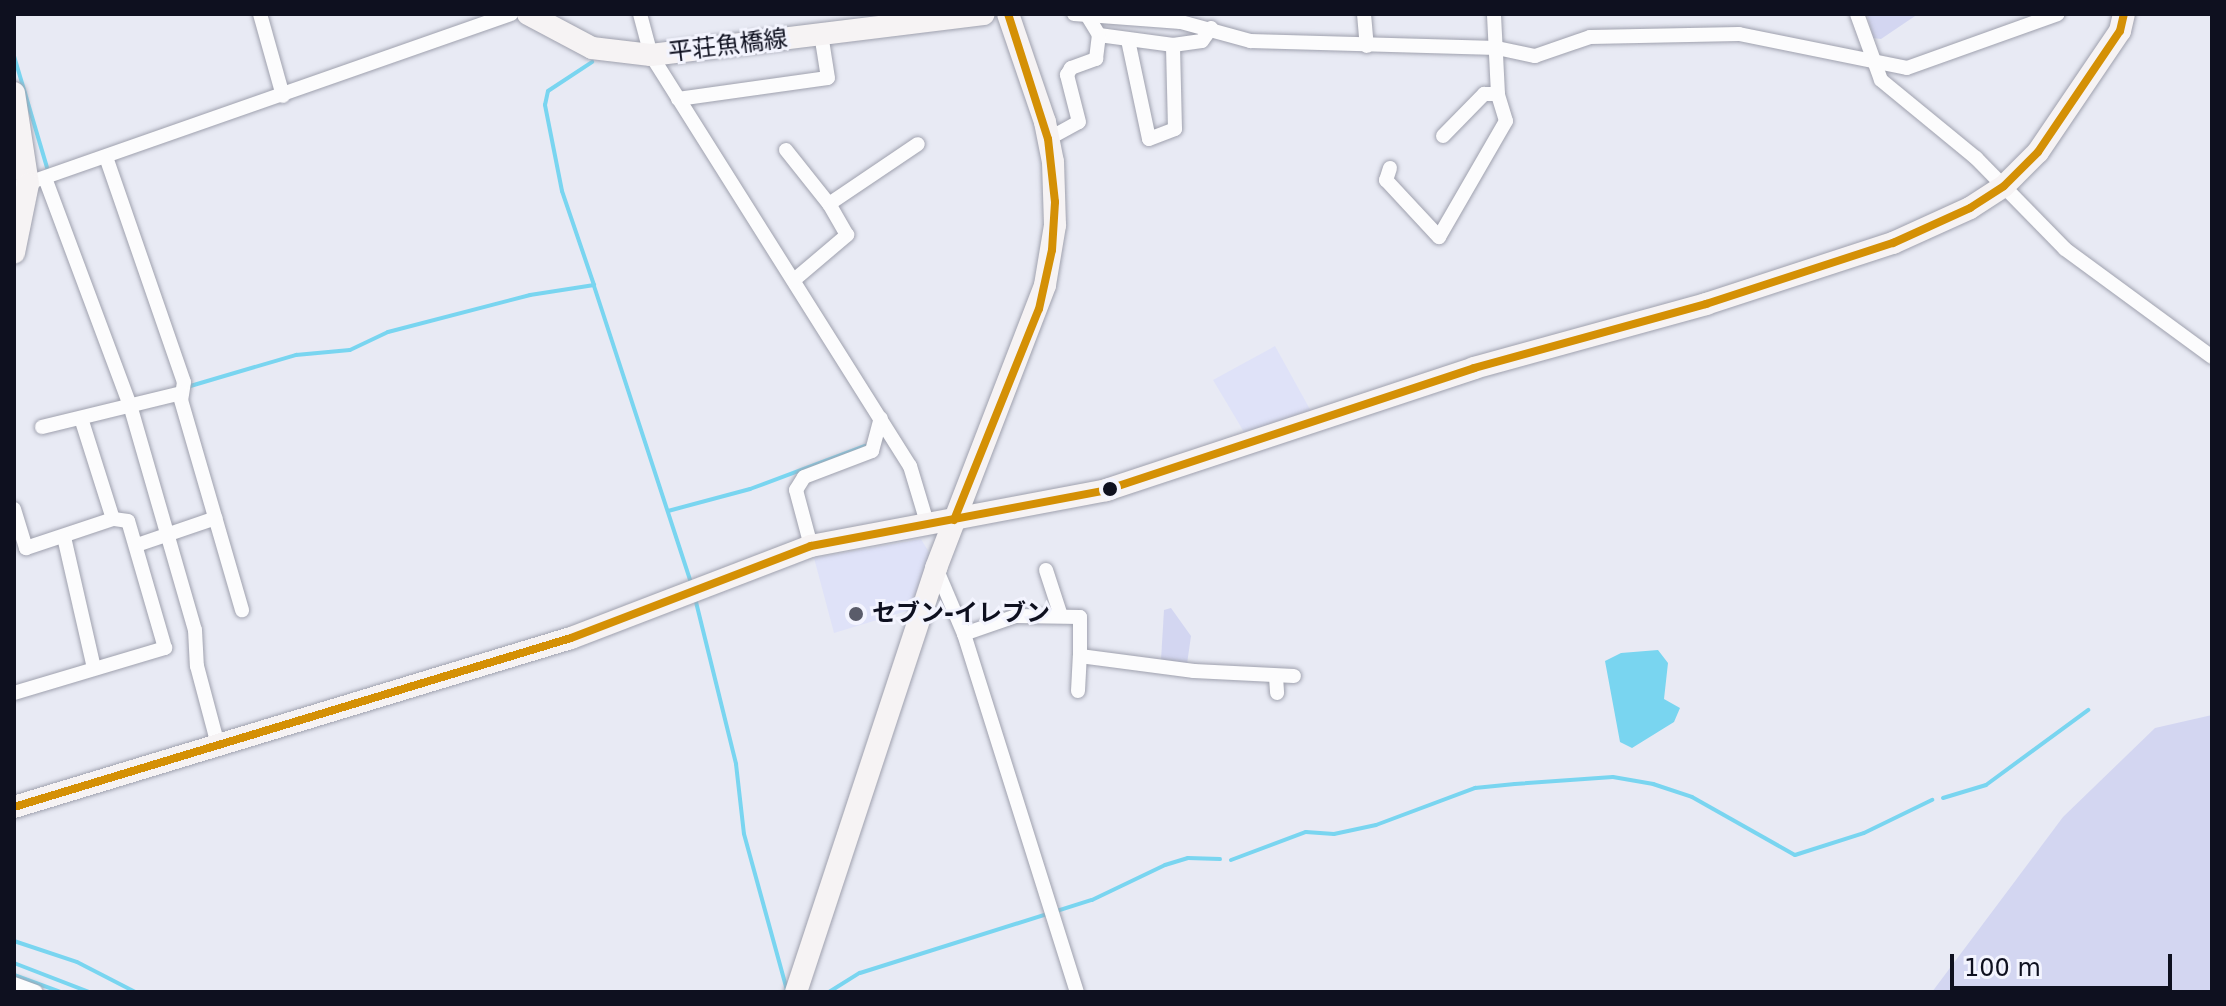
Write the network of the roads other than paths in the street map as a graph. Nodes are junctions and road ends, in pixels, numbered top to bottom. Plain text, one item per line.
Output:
1 (260, 14) edge
2 (511, 14) edge
3 (528, 14) edge
4 (640, 14) edge
5 (983, 14) edge
6 (1008, 14) edge
7 (1074, 14) edge
8 (1223, 14) edge
9 (1364, 14) edge
10 (1494, 14) edge
11 (1857, 14) edge
12 (2058, 14) edge
13 (2124, 14) edge
14 (1087, 15) edge
15 (1213, 28) junction
16 (821, 34) junction
17 (1099, 35) junction
18 (1128, 40) junction
19 (1173, 45) junction
20 (1367, 46) junction
21 (1497, 48) junction
22 (651, 55) junction
23 (1872, 64) junction
24 (14, 93) edge
25 (1498, 94) junction
26 (283, 96) junction
27 (678, 99) junction
28 (1443, 136) dead end
29 (1048, 139) junction
30 (918, 144) dead end
31 (786, 150) dead end
32 (106, 157) junction
33 (1390, 168) dead end
34 (29, 183) edge
35 (2004, 186) junction
36 (829, 204) junction
37 (14, 253) edge
38 (794, 280) junction
39 (2212, 357) edge
40 (183, 388) junction
41 (130, 405) junction
42 (81, 418) junction
43 (881, 418) junction
44 (42, 427) dead end
45 (14, 509) edge
46 (216, 518) junction
47 (113, 519) junction
48 (954, 520) junction
49 (928, 526) junction
50 (166, 535) junction
51 (64, 537) junction
52 (137, 545) junction
53 (811, 546) junction
54 (936, 568) junction
55 (1046, 570) dead end
56 (242, 610) dead end
57 (1061, 616) junction
58 (964, 634) junction
59 (1080, 656) junction
60 (94, 668) junction
61 (1294, 676) dead end
62 (1276, 677) junction
63 (1078, 691) dead end
64 (14, 693) edge
65 (1277, 693) dead end
66 (218, 745) junction
67 (14, 807) edge
68 (14, 984) edge
69 (36, 992) edge
70 (796, 992) edge
71 (1077, 992) edge

1 - 26 street
2 - 26 street
3 - 22 main road, 平荘魚橋線
4 - 22 street
5 - 16 main road, 平荘魚橋線
6 - 29 main road
7 - 14 street
8 - 15 street
9 - 20 street
10 - 21 street
11 - 23 street
12 - 23 street
13 - 35 main road
14 - 15 street
14 - 17 street
15 - 19 street
15 - 20 street
16 - 22 main road, 平荘魚橋線
16 - 27 street
17 - 18 street
17 - 29 street
18 - 19 street
18 - 19 street
20 - 21 street
21 - 23 street
21 - 25 street
22 - 27 street
23 - 35 street
24 - 34 main road
25 - 28 street
25 - 33 street
26 - 32 street
27 - 38 street
29 - 48 main road
30 - 36 street
31 - 36 street
32 - 34 street
32 - 40 street
34 - 37 main road
34 - 41 street
35 - 39 street
35 - 48 main road
36 - 38 street
38 - 43 street
40 - 41 street
40 - 46 street
41 - 42 street
41 - 50 street
42 - 44 street
42 - 47 street
43 - 49 street
43 - 53 street
45 - 51 street
46 - 50 street
46 - 56 street
47 - 51 street
47 - 52 street
48 - 49 main road
48 - 54 main road
49 - 53 main road
50 - 52 street
50 - 66 street
51 - 60 street
52 - 60 street
53 - 66 main road
54 - 58 street
54 - 70 main road
55 - 57 street
57 - 58 street
57 - 59 street
58 - 71 street
59 - 62 street
59 - 63 street
60 - 64 street
61 - 62 street
62 - 65 street
66 - 67 main road
68 - 69 street

